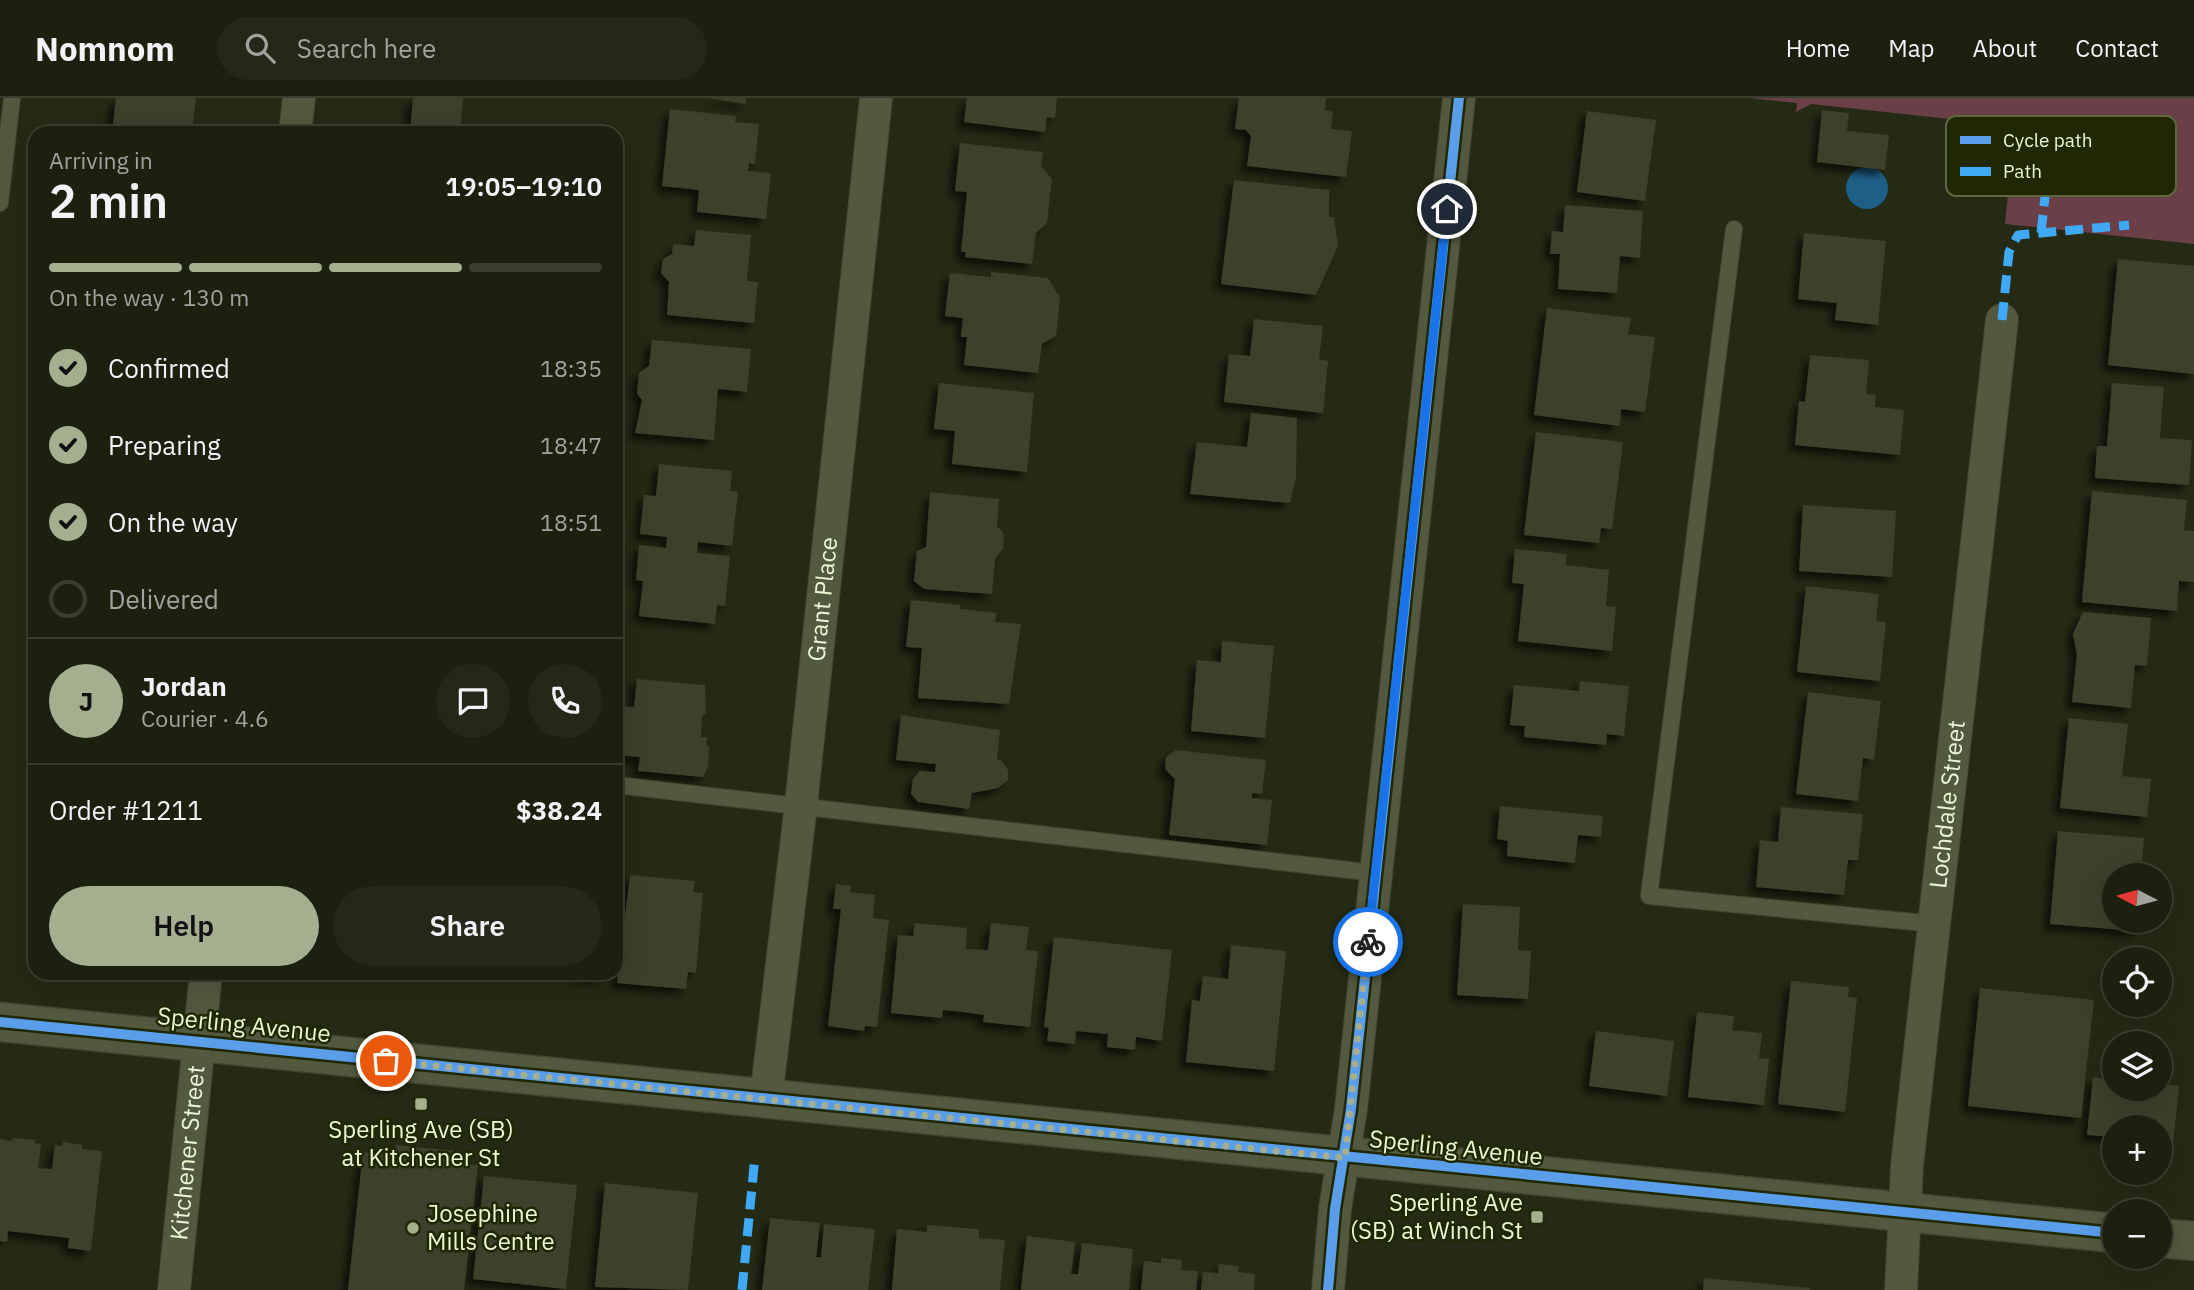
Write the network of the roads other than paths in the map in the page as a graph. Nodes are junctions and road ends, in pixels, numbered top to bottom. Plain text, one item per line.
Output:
1 (12, 98) edge
2 (299, 98) edge
3 (876, 98) edge
4 (1459, 98) edge
5 (296, 126) edge
6 (0, 202) edge
7 (1734, 229) dead end
8 (2002, 320) dead end
9 (623, 786) edge
10 (801, 805) junction
11 (1375, 873) junction
12 (1935, 924) junction
13 (205, 980) edge
14 (0, 1021) edge
15 (198, 1042) junction
16 (766, 1098) junction
17 (1345, 1158) junction
18 (1905, 1214) junction
19 (2102, 1232) edge
20 (2172, 1239) edge
21 (2194, 1241) edge
22 (174, 1290) edge
23 (1328, 1290) edge
24 (1901, 1290) edge

1 - 6 lane
2 - 5 street
3 - 10 street, Grant Place
4 - 11 street
7 - 12 lane
8 - 12 street, Lochdale Street
9 - 10 lane
10 - 11 lane
10 - 16 street, Grant Place
11 - 17 street
12 - 18 street, Lochdale Street
13 - 15 street, Kitchener Street
14 - 15 street, Sperling Avenue
15 - 16 street, Sperling Avenue
15 - 22 street, Kitchener Street
16 - 17 street, Sperling Avenue
17 - 18 street, Sperling Avenue
17 - 23 street
18 - 19 street, Sperling Avenue
18 - 24 street, Lochdale Street
20 - 21 street

